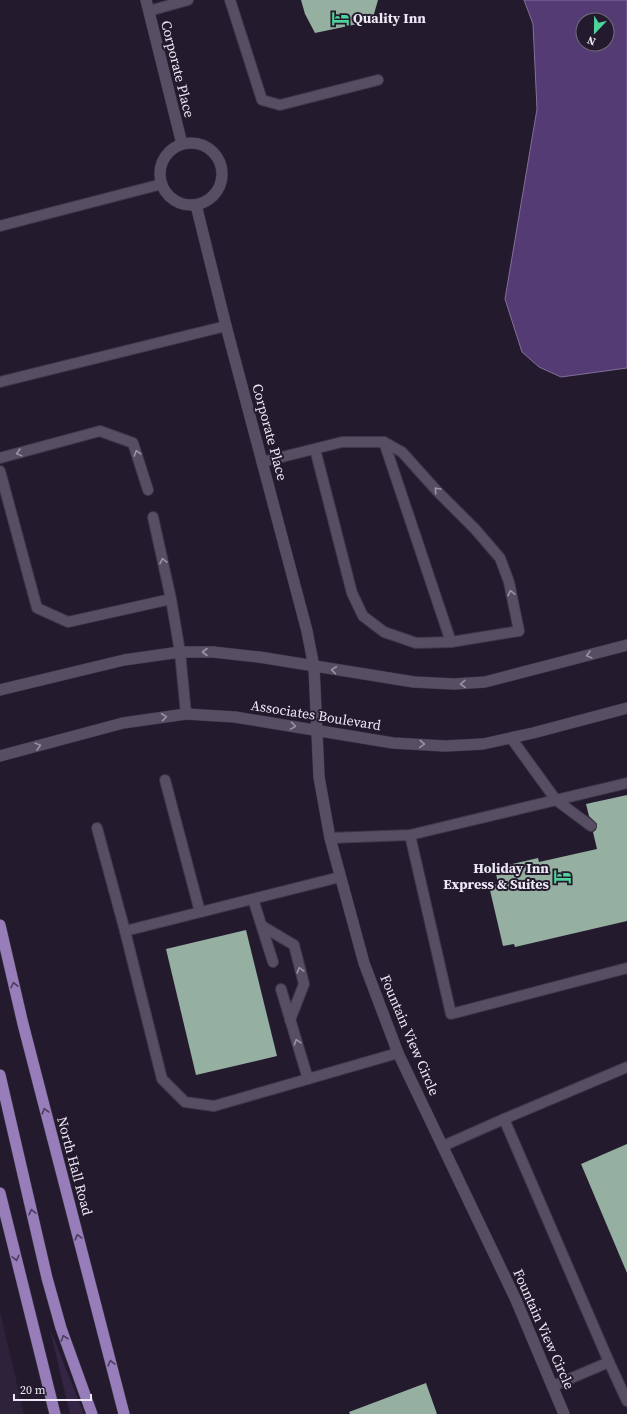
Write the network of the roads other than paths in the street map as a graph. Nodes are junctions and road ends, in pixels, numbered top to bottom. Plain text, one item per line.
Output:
1 (188, 0) edge
2 (230, 0) edge
3 (147, 6) edge
4 (378, 80) dead end
5 (182, 144) junction
6 (162, 184) junction
7 (196, 205) junction
8 (0, 226) edge
9 (226, 326) junction
10 (0, 382) edge
11 (384, 442) junction
12 (315, 449) junction
13 (0, 458) edge
14 (262, 462) junction
15 (0, 471) edge
16 (148, 490) dead end
17 (153, 517) dead end
18 (171, 599) junction
19 (451, 642) junction
20 (627, 645) edge
21 (180, 652) junction
22 (314, 667) junction
23 (0, 690) edge
24 (627, 708) edge
25 (186, 714) junction
26 (316, 729) junction
27 (511, 738) junction
28 (0, 756) edge
29 (165, 780) dead end
30 (627, 783) edge
31 (556, 800) junction
32 (591, 826) dead end
33 (97, 828) dead end
34 (410, 836) junction
35 (330, 838) junction
36 (340, 877) junction
37 (253, 899) junction
38 (200, 912) junction
39 (0, 925) edge
40 (262, 926) junction
41 (125, 931) junction
42 (273, 962) dead end
43 (627, 968) edge
44 (281, 989) dead end
45 (290, 1020) junction
46 (398, 1053) junction
47 (627, 1067) edge
48 (0, 1075) edge
49 (308, 1079) junction
50 (504, 1119) junction
51 (443, 1146) junction
52 (0, 1193) edge
53 (609, 1362) junction
54 (553, 1386) junction
55 (627, 1401) edge
56 (55, 1414) edge
57 (92, 1414) edge
58 (124, 1414) edge
59 (564, 1414) edge

1 - 3 lane
2 - 4 lane
3 - 5 street, Corporate Place
5 - 6 street
5 - 7 street
6 - 7 street
6 - 8 lane
7 - 9 street, Corporate Place
9 - 10 lane
9 - 14 street, Corporate Place
11 - 12 lane
11 - 19 lane
19 -> 11 lane
12 - 14 lane
12 - 19 lane
16 -> 13 lane
14 - 22 street, Corporate Place
15 - 18 lane
18 -> 17 lane
18 - 21 lane
20 -> 22 street
22 -> 21 street
21 - 23 street
21 - 25 lane
22 - 26 street, Fountain View Circle
24 - 27 street, Associates Boulevard
25 -> 26 street, Associates Boulevard
28 -> 25 street, Associates Boulevard
26 -> 27 street, Associates Boulevard
26 - 35 street, Fountain View Circle
27 - 31 lane
29 - 38 lane
30 - 31 lane
31 - 32 lane
31 - 34 lane
33 - 41 lane
34 - 35 lane
34 - 43 lane
35 - 36 street, Fountain View Circle
36 - 37 lane
36 - 46 street, Fountain View Circle
37 - 38 lane
37 - 40 lane
38 - 41 lane
58 -> 39 main road, North Hall Road
40 - 42 lane
45 -> 40 lane
41 - 49 lane
44 - 45 lane
49 -> 45 lane
46 - 49 lane
46 - 51 street, Fountain View Circle
47 - 50 lane
57 -> 48 main road
50 - 51 lane
50 - 53 lane
51 - 54 street, Fountain View Circle
52 -> 56 main road
53 - 54 lane
53 - 55 lane
54 - 59 street, Fountain View Circle

